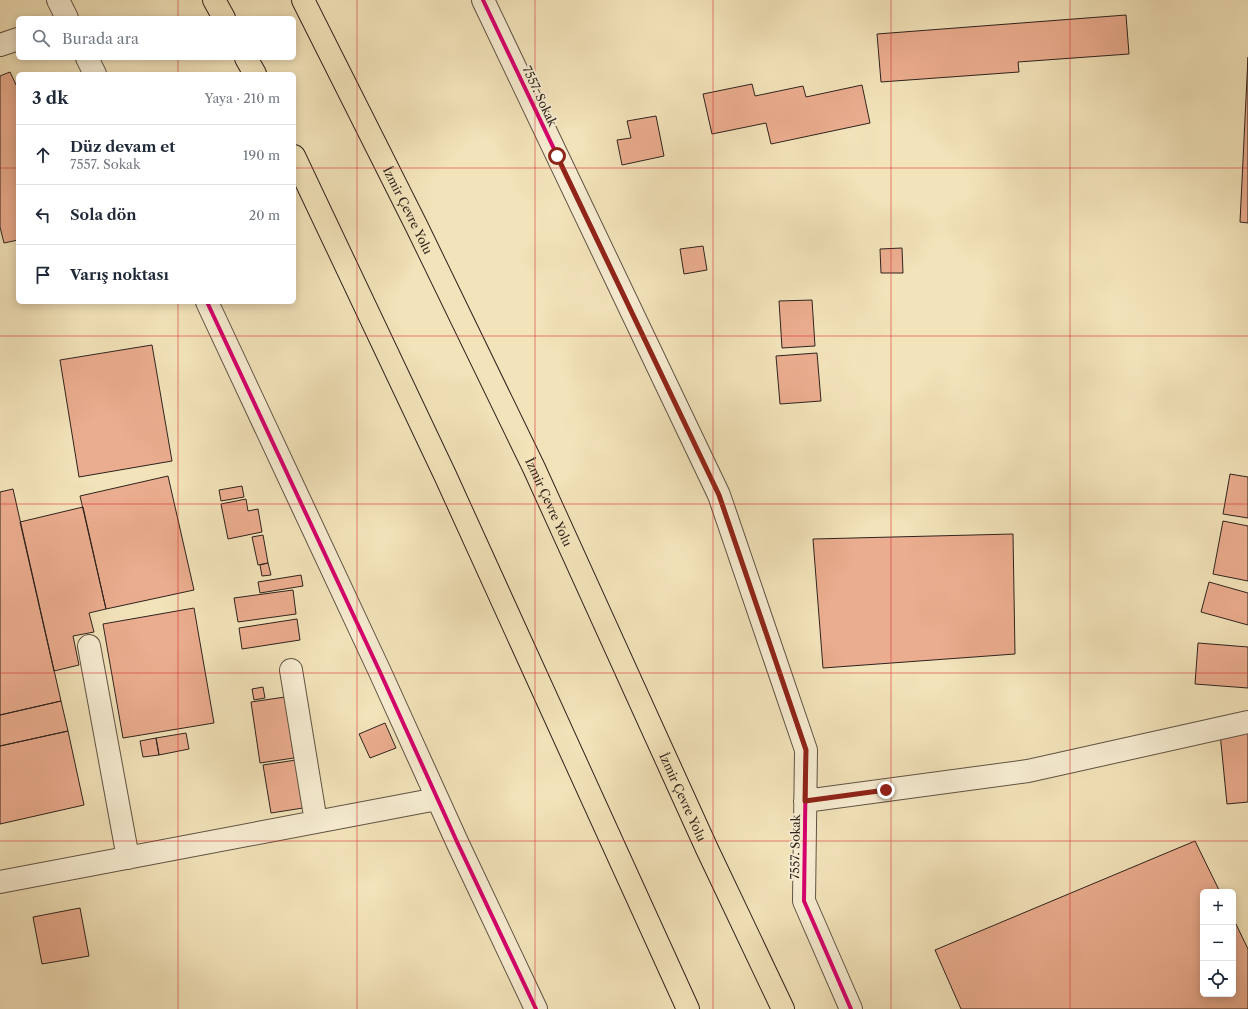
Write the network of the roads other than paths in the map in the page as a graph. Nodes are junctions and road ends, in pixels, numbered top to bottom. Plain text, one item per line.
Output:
1 (58, 0) edge
2 (214, 0) edge
3 (303, 0) edge
4 (483, 0) edge
5 (66, 16) edge
6 (223, 16) edge
7 (16, 40) edge
8 (0, 45) edge
9 (88, 60) edge
10 (247, 60) edge
11 (94, 72) edge
12 (254, 72) edge
13 (296, 160) edge
14 (208, 304) edge
15 (89, 646) dead end
16 (291, 670) dead end
17 (1248, 722) edge
18 (437, 799) junction
19 (805, 801) junction
20 (316, 822) junction
21 (128, 858) junction
22 (0, 882) edge
23 (536, 1009) edge
24 (688, 1009) edge
25 (783, 1009) edge
26 (851, 1009) edge

1 - 5 street
2 - 6 highway
3 - 25 highway, İzmir Çevre Yolu
4 - 19 street, 7557. Sokak
7 - 8 street
9 - 11 street
10 - 12 highway
13 - 24 highway
14 - 18 street
15 - 21 street
16 - 20 street
17 - 19 street
18 - 20 street
18 - 23 street
19 - 26 street, 7557. Sokak
20 - 21 street
21 - 22 street

